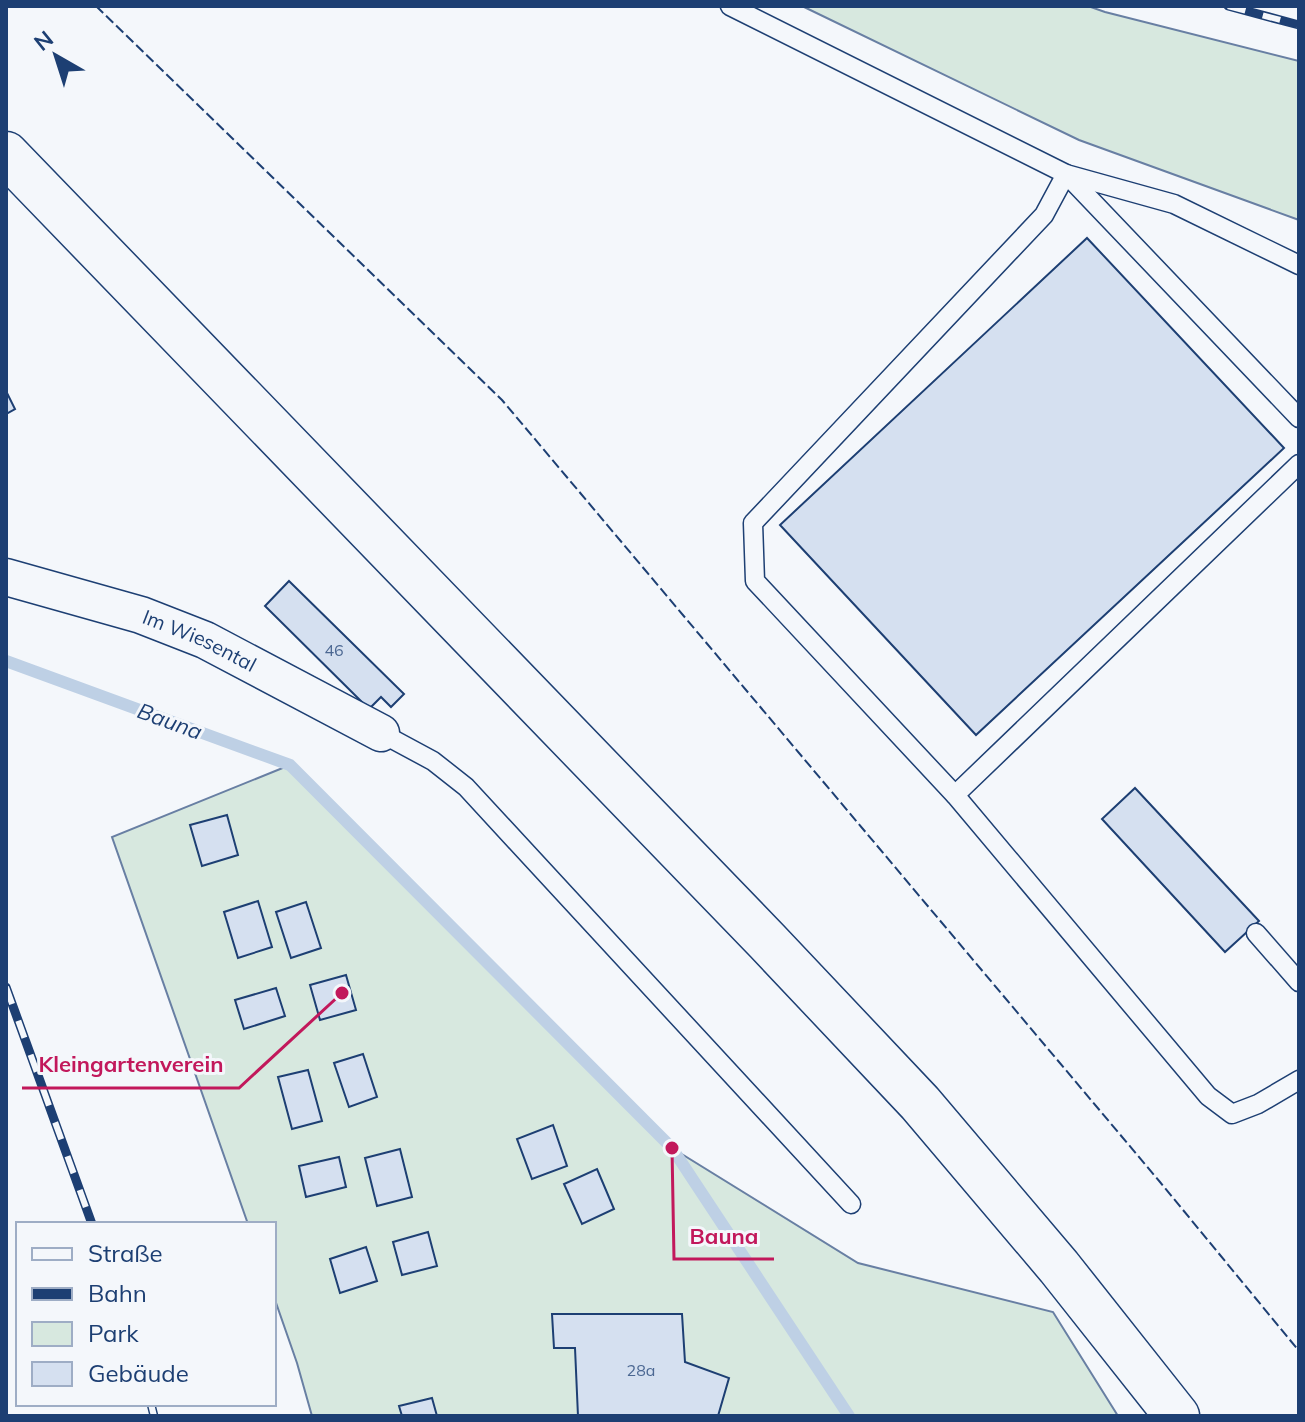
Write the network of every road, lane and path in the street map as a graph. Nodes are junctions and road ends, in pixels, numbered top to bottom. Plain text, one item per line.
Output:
1 (730, 6) edge
2 (6, 154) edge
3 (1066, 174) junction
4 (6, 188) edge
5 (1299, 265) edge
6 (145, 299) junction
7 (1299, 418) edge
8 (1299, 464) edge
9 (6, 577) edge
10 (381, 733) joint
11 (955, 795) junction
12 (1256, 933) dead end
13 (1299, 982) edge
14 (1299, 1080) edge
15 (851, 1204) dead end
16 (1177, 1416) edge

1 - 3 lane
2 - 6 main road
3 - 5 lane
3 - 7 lane
3 - 11 lane
4 - 6 main road
6 - 16 main road
8 - 11 lane
9 - 10 street, Im Wiesental
10 - 15 lane
11 - 14 lane
12 - 13 lane

